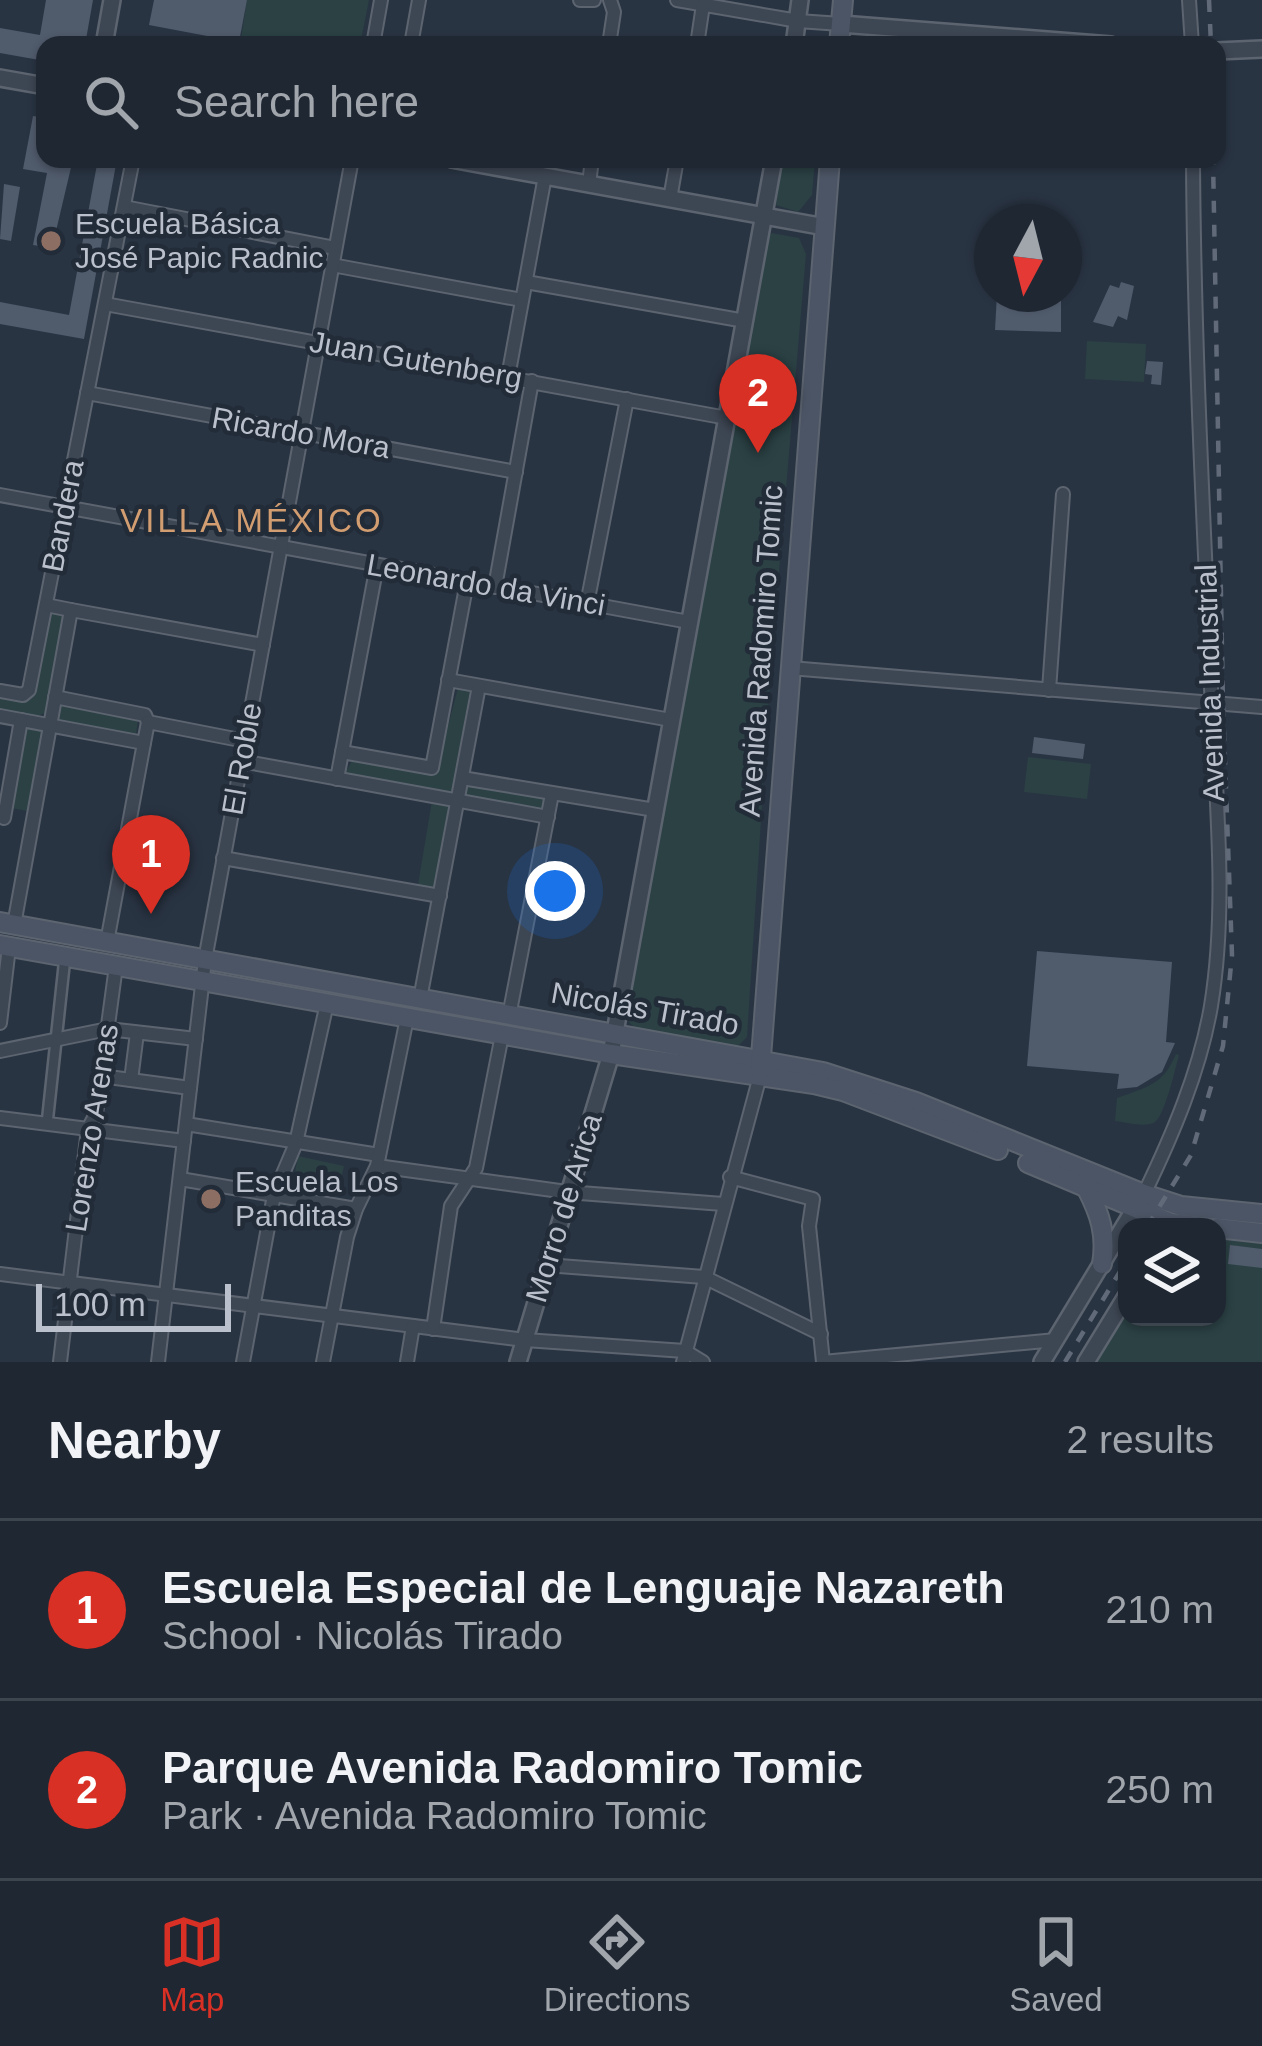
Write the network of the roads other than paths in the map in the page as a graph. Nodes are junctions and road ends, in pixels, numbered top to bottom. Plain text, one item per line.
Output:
1 (112, 0) edge
2 (381, 0) edge
3 (419, 0) edge
4 (580, 0) edge
5 (594, 0) edge
6 (610, 0) edge
7 (677, 0) edge
8 (800, 0) edge
9 (843, 0) edge
10 (1190, 0) edge
11 (704, 5) junction
12 (798, 21) junction
13 (841, 24) junction
14 (106, 36) edge
15 (375, 36) edge
16 (412, 36) edge
17 (610, 36) edge
18 (699, 36) edge
19 (796, 36) edge
20 (840, 36) edge
21 (995, 36) edge
22 (1192, 36) edge
23 (1262, 49) edge
24 (1226, 51) edge
25 (0, 78) edge
26 (36, 84) edge
27 (131, 168) edge
28 (350, 168) edge
29 (501, 168) edge
30 (591, 168) edge
31 (675, 168) edge
32 (772, 168) edge
33 (829, 168) edge
34 (1193, 168) edge
35 (545, 176) junction
36 (589, 184) junction
37 (670, 200) junction
38 (124, 207) junction
39 (764, 217) junction
40 (824, 226) junction
41 (335, 248) junction
42 (332, 265) junction
43 (526, 282) junction
44 (522, 300) junction
45 (105, 304) junction
46 (746, 321) junction
47 (318, 342) junction
48 (508, 377) junction
49 (532, 381) junction
50 (87, 393) junction
51 (627, 399) junction
52 (727, 418) junction
53 (301, 434) junction
54 (515, 472) junction
55 (1063, 494) dead end
56 (0, 495) edge
57 (65, 507) junction
58 (280, 548) junction
59 (377, 565) junction
60 (467, 582) junction
61 (495, 587) junction
62 (46, 604) junction
63 (587, 604) junction
64 (70, 610) junction
65 (689, 622) junction
66 (262, 645) junction
67 (790, 668) junction
68 (448, 680) junction
69 (479, 686) junction
70 (1049, 690) junction
71 (0, 691) edge
72 (55, 697) junction
73 (1211, 705) junction
74 (1262, 707) edge
75 (0, 716) edge
76 (21, 720) junction
77 (671, 720) junction
78 (148, 722) junction
79 (49, 725) junction
80 (245, 741) junction
81 (144, 743) junction
82 (342, 752) junction
83 (241, 761) junction
84 (462, 778) junction
85 (337, 779) junction
86 (552, 794) junction
87 (458, 801) junction
88 (655, 810) junction
89 (2, 817) edge
90 (548, 817) junction
91 (33, 823) junction
92 (223, 859) junction
93 (440, 896) junction
94 (7, 924) edge
95 (107, 942) junction
96 (4, 946) edge
97 (64, 957) junction
98 (205, 960) junction
99 (116, 966) junction
100 (202, 982) junction
101 (420, 1000) junction
102 (327, 1003) junction
103 (407, 1018) junction
104 (0, 1023) edge
105 (505, 1025) junction
106 (107, 1029) junction
107 (136, 1033) junction
108 (56, 1039) junction
109 (196, 1039) junction
110 (613, 1045) junction
111 (0, 1051) edge
112 (760, 1068) junction
113 (101, 1076) junction
114 (131, 1080) junction
115 (190, 1088) junction
116 (0, 1118) edge
117 (47, 1124) junction
118 (185, 1124) junction
119 (88, 1129) junction
120 (184, 1141) junction
121 (296, 1143) junction
122 (378, 1161) junction
123 (730, 1178) junction
124 (180, 1179) junction
125 (470, 1180) junction
126 (1087, 1189) junction
127 (567, 1192) junction
128 (274, 1195) junction
129 (1139, 1202) junction
130 (723, 1204) junction
131 (356, 1209) junction
132 (1262, 1214) edge
133 (1161, 1218) edge
134 (1226, 1229) edge
135 (1262, 1233) edge
136 (1102, 1264) junction
137 (546, 1265) junction
138 (0, 1274) edge
139 (704, 1277) junction
140 (69, 1283) junction
141 (169, 1296) junction
142 (254, 1306) junction
143 (1118, 1310) edge
144 (332, 1316) junction
145 (413, 1326) junction
146 (434, 1329) junction
147 (821, 1334) junction
148 (525, 1340) junction
149 (1056, 1340) junction
150 (684, 1356) edge
151 (905, 1358) edge
152 (60, 1362) edge
153 (158, 1362) edge
154 (243, 1362) edge
155 (323, 1362) edge
156 (407, 1362) edge
157 (518, 1362) edge
158 (703, 1362) edge
159 (823, 1362) edge
160 (1042, 1362) edge
161 (1086, 1362) edge

1 - 14 street
2 - 15 street
3 - 16 street
4 - 5 street
6 - 17 street
7 - 11 street
8 - 12 street
9 - 13 main road
10 - 22 street
11 - 12 street
11 - 18 street
12 - 13 street
12 - 19 street
13 - 20 main road
13 - 21 street
23 - 24 street
25 - 26 street
27 - 38 street, Bandera
28 - 41 street, El Roble
29 - 35 street
30 - 36 street
31 - 37 street
32 - 39 street, Avenida Radomiro Tomic
33 - 40 main road, Avenida Radomiro Tomic
34 - 73 street, Avenida Industrial
35 - 36 street
35 - 43 street
36 - 37 street
37 - 39 street
38 - 41 street
38 - 45 street, Bandera
39 - 40 street
39 - 46 street, Avenida Radomiro Tomic
40 - 67 main road, Avenida Radomiro Tomic
41 - 42 street, El Roble
42 - 44 street
42 - 47 street, El Roble
43 - 44 street
43 - 46 street
44 - 48 street
45 - 47 street, Juan Gutenberg
45 - 50 street, Bandera
46 - 52 street, Avenida Radomiro Tomic
47 - 48 street, Juan Gutenberg
47 - 53 street, El Roble
48 - 49 street, Juan Gutenberg
49 - 51 street, Juan Gutenberg
49 - 54 street
50 - 53 street, Ricardo Mora
50 - 57 street, Bandera
51 - 52 street, Juan Gutenberg
51 - 63 street
52 - 65 street, Avenida Radomiro Tomic
53 - 54 street, Ricardo Mora
53 - 58 street, El Roble
54 - 61 street
55 - 70 street
56 - 57 street, Leonardo da Vinci
57 - 58 street, Leonardo da Vinci
57 - 62 street, Bandera
58 - 59 street, Leonardo da Vinci
58 - 66 street, El Roble
59 - 60 street, Leonardo da Vinci
59 - 82 street
60 - 61 street, Leonardo da Vinci
60 - 68 street
61 - 63 street, Leonardo da Vinci
62 - 64 street, Bandera
62 - 71 street
63 - 65 street, Leonardo da Vinci
64 - 66 street
64 - 72 street, Bandera
65 - 77 street, Avenida Radomiro Tomic
66 - 80 street, El Roble
67 - 70 street
67 - 112 main road, Avenida Radomiro Tomic
68 - 69 street
68 - 82 street
69 - 77 street
69 - 84 street
70 - 73 street
72 - 78 street
72 - 79 street, Bandera
73 - 74 street
73 - 129 street, Avenida Industrial
75 - 76 street
76 - 79 street
76 - 89 street
77 - 88 street, Avenida Radomiro Tomic
78 - 80 street
78 - 81 street
79 - 81 street
79 - 91 street, Bandera
80 - 83 street, El Roble
81 - 95 street
82 - 85 street
83 - 85 street
83 - 92 street, El Roble
84 - 86 street
84 - 87 street
85 - 87 street
86 - 88 street
86 - 90 street
87 - 90 street
87 - 93 street
88 - 110 street, Avenida Radomiro Tomic
89 - 91 street
90 - 105 street
91 - 94 street, Bandera
92 - 93 street
92 - 98 street, El Roble
93 - 101 street
94 - 95 main road, Nicolás Tirado
95 - 98 main road, Nicolás Tirado
96 - 97 main road, Nicolás Tirado
96 - 104 street
97 - 99 main road, Nicolás Tirado
97 - 108 street
98 - 100 street, El Roble
98 - 101 main road, Nicolás Tirado
99 - 100 main road, Nicolás Tirado
99 - 106 street, Lorenzo Arenas
100 - 102 main road, Nicolás Tirado
100 - 109 street, El Roble
101 - 105 main road, Nicolás Tirado
102 - 103 main road, Nicolás Tirado
102 - 121 street
103 - 105 main road, Nicolás Tirado
103 - 122 street
105 - 110 main road, Nicolás Tirado
105 - 125 street
106 - 107 street
106 - 108 street
106 - 113 street, Lorenzo Arenas
107 - 109 street
107 - 114 street
108 - 111 street
108 - 117 street
109 - 115 street, El Roble
110 - 112 main road, Nicolás Tirado
110 - 127 street, Morro de Arica
112 - 123 street
112 - 126 main road, Nicolás Tirado
112 - 129 main road, Nicolás Tirado
113 - 114 street
113 - 119 street, Lorenzo Arenas
114 - 115 street
115 - 118 street, El Roble
116 - 117 street
117 - 119 street
118 - 120 street, El Roble
118 - 121 street
119 - 120 street
119 - 140 street, Lorenzo Arenas
120 - 124 street, El Roble
121 - 122 street
121 - 128 street
122 - 125 street
122 - 131 street
123 - 130 street
123 - 147 street
124 - 128 street
124 - 141 street, El Roble
125 - 127 street
125 - 146 street
126 - 129 main road, Nicolás Tirado
126 - 136 main road
127 - 130 street
127 - 137 street, Morro de Arica
128 - 131 street
128 - 142 street
129 - 132 main road, Nicolás Tirado
129 - 133 main road, Nicolás Tirado
129 - 136 street
130 - 139 street
131 - 144 street
134 - 135 main road
136 - 149 street
137 - 139 street
137 - 148 street, Morro de Arica
138 - 140 street
139 - 147 street
139 - 150 street
140 - 141 street
140 - 152 street, Lorenzo Arenas
141 - 142 street
141 - 153 street, El Roble
142 - 144 street
142 - 154 street
143 - 161 street
144 - 145 street
144 - 155 street
145 - 146 street
145 - 156 street
146 - 148 street
147 - 159 street
148 - 150 street
148 - 157 street, Morro de Arica
149 - 151 street
149 - 160 street
150 - 158 street
151 - 159 street

